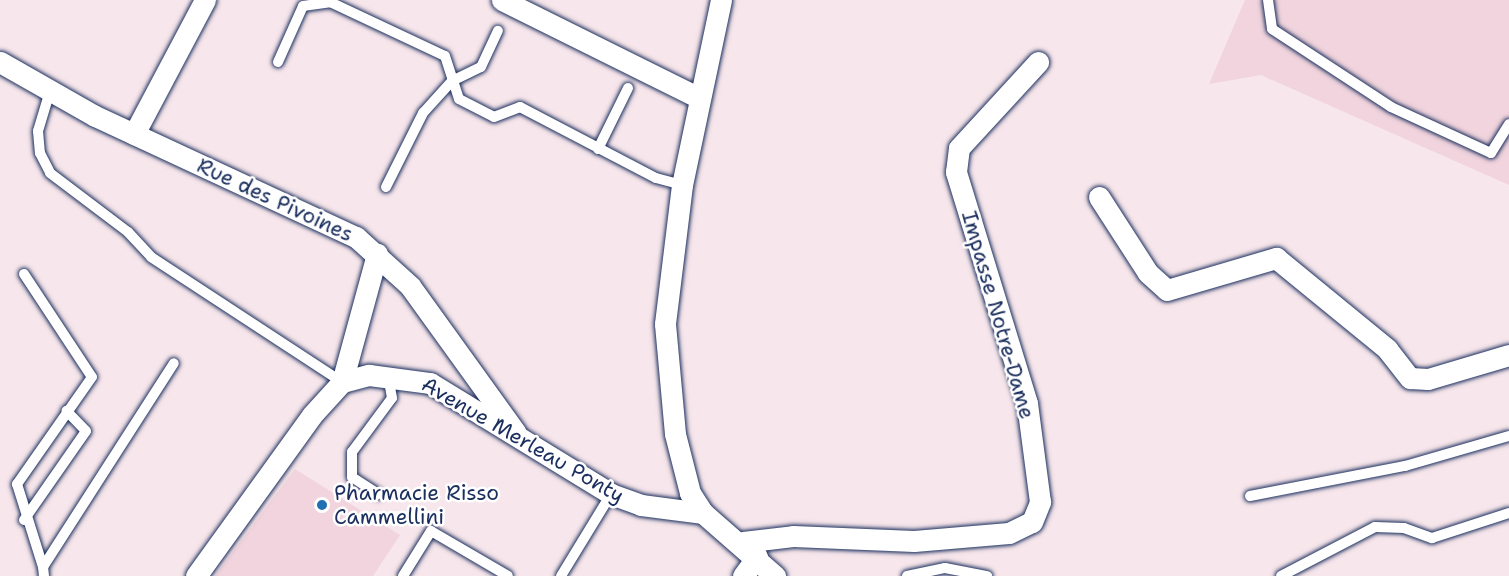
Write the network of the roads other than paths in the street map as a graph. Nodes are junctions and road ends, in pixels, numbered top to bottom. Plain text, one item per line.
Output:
1 (205, 0) edge
2 (502, 0) edge
3 (721, 0) edge
4 (1268, 0) edge
5 (498, 31) dead end
6 (0, 62) edge
7 (278, 62) dead end
8 (1038, 62) dead end
9 (452, 81) junction
10 (628, 88) dead end
11 (50, 91) junction
12 (697, 97) junction
13 (1509, 124) edge
14 (134, 134) junction
15 (598, 149) junction
16 (682, 185) junction
17 (386, 187) dead end
18 (1099, 197) dead end
19 (376, 254) junction
20 (24, 274) dead end
21 (1509, 355) edge
22 (174, 363) dead end
23 (388, 375) junction
24 (342, 382) junction
25 (67, 411) junction
26 (516, 433) junction
27 (1509, 436) edge
28 (378, 494) dead end
29 (611, 494) junction
30 (1250, 496) dead end
31 (703, 513) junction
32 (1509, 513) edge
33 (24, 520) junction
34 (750, 550) junction
35 (43, 571) edge
36 (196, 576) edge
37 (404, 576) edge
38 (507, 576) edge
39 (561, 576) edge
40 (743, 576) edge
41 (775, 576) edge
42 (907, 576) edge
43 (987, 576) edge
44 (1281, 576) edge

1 - 14 street
2 - 12 street
3 - 12 street
4 - 13 lane
5 - 9 lane
6 - 11 street, Rue des Pivoines
7 - 9 lane
8 - 34 street, Impasse Notre-Dame
9 - 15 lane
9 - 17 lane
10 - 15 lane
11 - 14 street, Rue des Pivoines
11 - 24 lane
12 - 16 street
14 - 19 street, Rue des Pivoines
15 - 16 lane
16 - 31 street
18 - 21 street
19 - 24 street
19 - 26 street, Rue des Pivoines
20 - 25 lane
22 - 35 lane
23 - 24 street, Avenue Merleau Ponty
23 - 26 street, Avenue Merleau Ponty
23 - 28 lane
24 - 36 street
25 - 33 lane
25 - 33 lane
26 - 29 street, Avenue Merleau Ponty
27 - 30 lane
29 - 31 street, Avenue Merleau Ponty
29 - 39 lane
31 - 34 street
32 - 44 lane
33 - 35 lane
34 - 40 street
34 - 41 street
37 - 38 lane
42 - 43 lane

